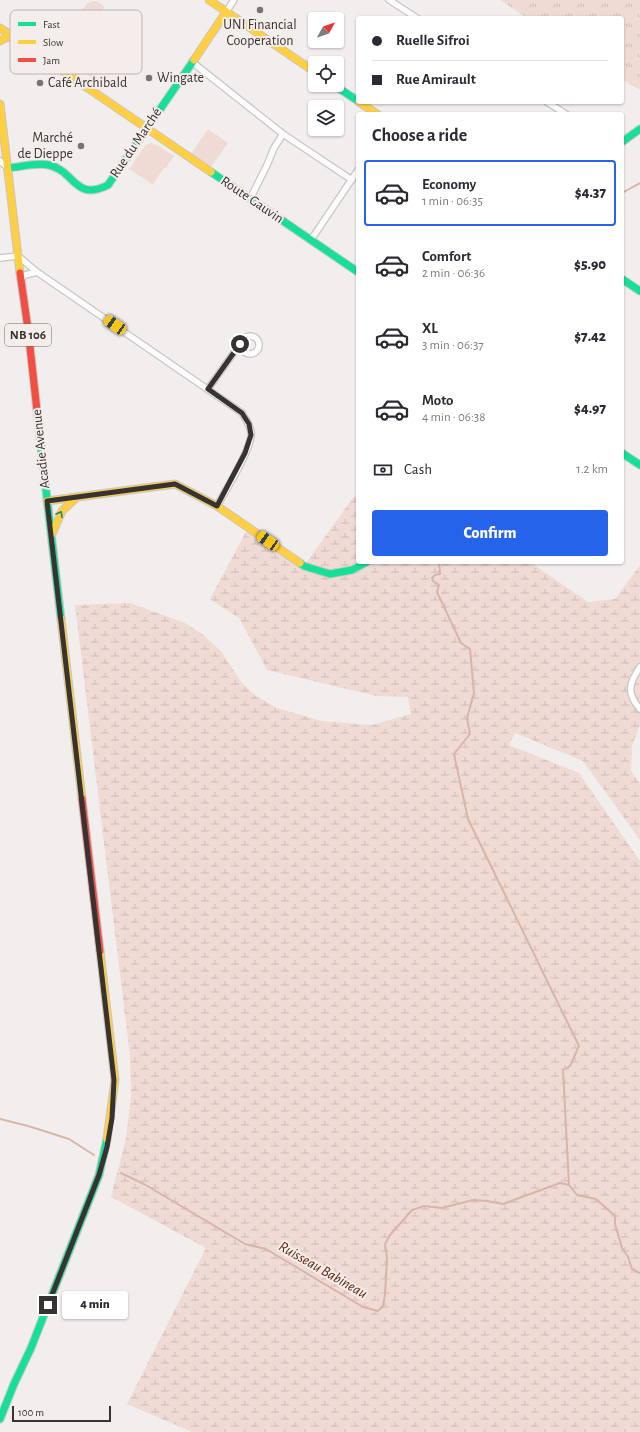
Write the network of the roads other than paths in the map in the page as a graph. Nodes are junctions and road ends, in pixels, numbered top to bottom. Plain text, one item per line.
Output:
1 (209, 0) edge
2 (234, 0) edge
3 (389, 0) edge
4 (226, 12) junction
5 (414, 16) edge
6 (0, 28) edge
7 (10, 36) edge
8 (10, 38) edge
9 (0, 41) edge
10 (192, 62) junction
11 (308, 67) edge
12 (66, 74) edge
13 (344, 92) edge
14 (356, 100) edge
15 (0, 104) edge
16 (362, 104) edge
17 (550, 104) edge
18 (374, 112) edge
19 (563, 112) edge
20 (146, 128) junction
21 (640, 129) edge
22 (283, 134) junction
23 (2, 136) edge
24 (624, 141) edge
25 (0, 161) edge
26 (8, 168) junction
27 (356, 173) edge
28 (352, 180) junction
29 (250, 199) junction
30 (311, 240) junction
31 (18, 256) junction
32 (0, 258) edge
33 (356, 271) edge
34 (37, 272) junction
35 (21, 279) junction
36 (624, 280) edge
37 (640, 291) edge
38 (240, 344) dead end
39 (208, 389) junction
40 (624, 453) edge
41 (640, 465) edge
42 (77, 497) junction
43 (47, 501) junction
44 (217, 506) junction
45 (51, 537) junction
46 (362, 564) edge
47 (640, 667) edge
48 (640, 709) edge
49 (0, 1419) edge

1 - 4 main road
2 - 4 street
3 - 5 street
4 - 10 main road, Rue du Marché
4 - 11 main road
6 - 7 main road, Route Gauvin
8 - 9 main road
10 - 20 main road, Rue du Marché
10 - 22 street
12 - 20 main road, Route Gauvin
13 - 14 main road
15 - 23 main road, Acadie Avenue / NB 106
16 - 18 main road
17 - 19 street
20 - 26 main road, Rue du Marché
20 - 29 main road, Route Gauvin
21 - 24 main road
22 - 28 street
22 - 29 street
23 - 26 main road, Acadie Avenue / NB 106
25 - 26 street
26 - 31 main road, Acadie Avenue / NB 106
27 - 28 street
28 - 30 street
29 - 30 main road, Route Gauvin
30 - 33 main road, Route Gauvin
31 - 32 street
31 - 34 street
31 - 35 main road, Acadie Avenue / NB 106
34 - 35 street
34 - 39 street
35 - 43 main road, Acadie Avenue / NB 106
36 - 37 main road
38 - 39 street
39 - 44 street
40 - 41 main road
42 - 43 main road
42 - 44 main road
45 -> 42 main road
43 - 45 main road, Acadie Avenue / NB 106
44 - 46 main road
45 - 49 main road, Acadie Avenue / NB 106
47 - 48 street

